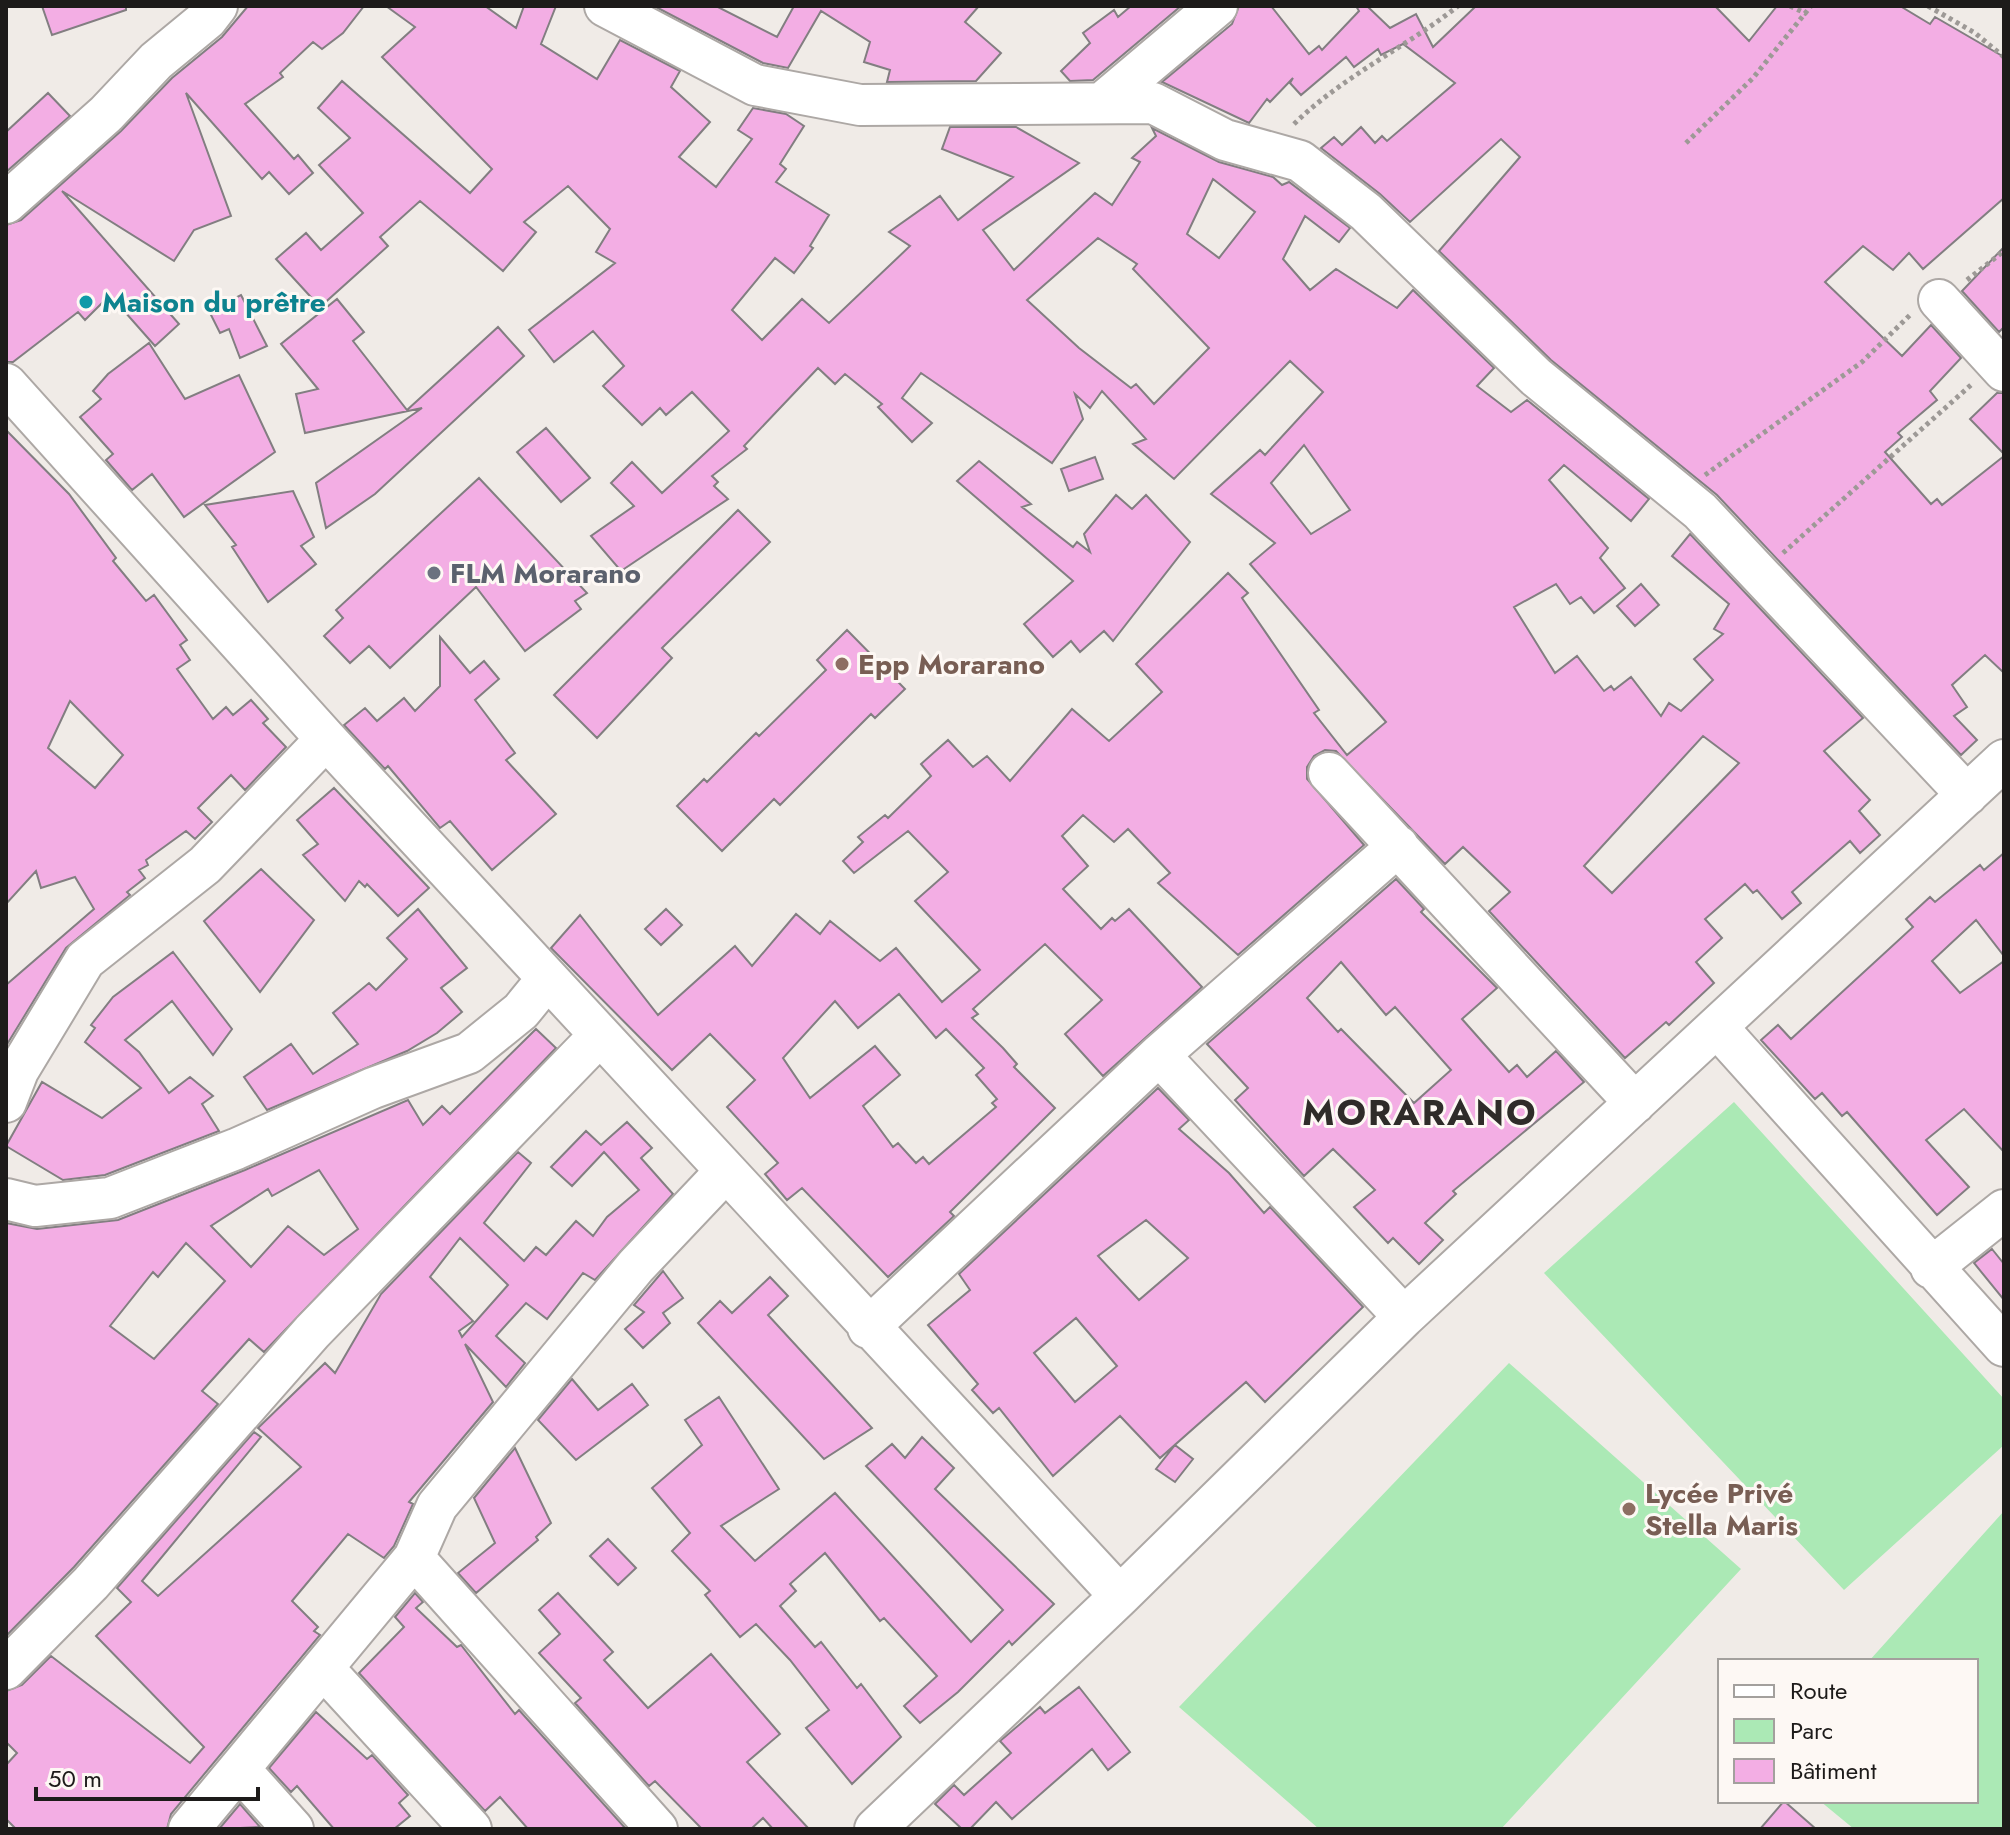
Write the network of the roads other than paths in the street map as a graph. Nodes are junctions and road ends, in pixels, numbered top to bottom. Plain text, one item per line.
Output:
1 (217, 6) edge
2 (605, 6) edge
3 (1217, 6) edge
4 (1102, 103) junction
5 (6, 203) edge
6 (1939, 300) road end
7 (2000, 366) edge
8 (6, 384) edge
9 (326, 739) junction
10 (1329, 773) dead end
11 (1990, 784) edge
12 (1398, 846) junction
13 (547, 979) junction
14 (1717, 1027) junction
15 (599, 1036) junction
16 (1159, 1055) junction
17 (6, 1102) edge
18 (1635, 1103) junction
19 (725, 1172) junction
20 (6, 1199) edge
21 (2004, 1210) edge
22 (1931, 1268) junction
23 (1404, 1317) junction
24 (868, 1328) junction
25 (2004, 1346) edge
26 (414, 1558) junction
27 (1120, 1596) junction
28 (6, 1669) edge
29 (324, 1669) junction
30 (241, 1771) junction
31 (189, 1829) edge
32 (293, 1829) edge
33 (471, 1829) edge
34 (657, 1829) edge
35 (875, 1829) edge

1 - 5 street
2 - 4 street
3 - 4 street
4 - 11 street
6 - 7 street
8 - 9 street
9 - 13 street
9 - 17 street
10 - 12 street
11 - 14 street
12 - 16 street
12 - 18 street
13 - 15 street
13 - 20 street
14 - 18 street
14 - 22 street
15 - 19 street
15 - 28 street
16 - 23 street
16 - 24 street
18 - 23 street
19 - 24 street
19 - 26 street
21 - 22 street
22 - 25 street
23 - 27 street
24 - 27 street
26 - 29 street
26 - 34 street
27 - 35 street
29 - 30 street
29 - 33 street
30 - 31 street
30 - 32 street

